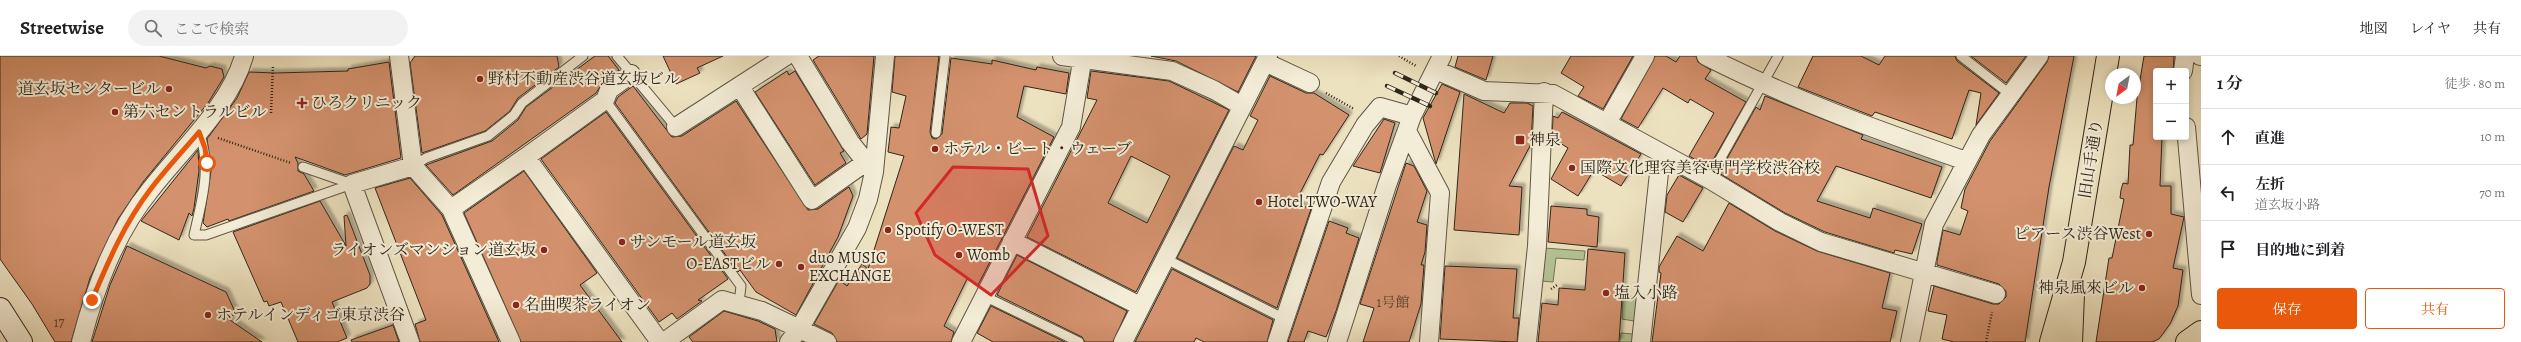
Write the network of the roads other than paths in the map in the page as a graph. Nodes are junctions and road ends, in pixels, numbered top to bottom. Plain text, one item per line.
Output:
1 (244, 56) edge
2 (399, 56) edge
3 (583, 56) edge
4 (617, 56) edge
5 (786, 56) edge
6 (798, 56) edge
7 (885, 56) edge
8 (946, 56) edge
9 (1062, 56) edge
10 (1645, 56) edge
11 (1706, 56) edge
12 (1778, 56) edge
13 (1961, 56) edge
14 (2039, 56) edge
15 (2108, 56) edge
16 (2185, 56) edge
17 (1083, 57) edge
18 (1267, 59) edge
19 (1439, 63) edge
20 (2183, 68) edge
21 (631, 74) junction
22 (1310, 83) road end
23 (1761, 84) junction
24 (740, 87) junction
25 (1544, 92) junction
26 (2011, 94) junction
27 (605, 100) junction
28 (1242, 106) junction
29 (1607, 123) junction
30 (1409, 124) junction
31 (676, 127) joint
32 (199, 132) junction
33 (936, 134) dead end
34 (2187, 140) edge
35 (1661, 154) junction
36 (526, 157) junction
37 (1966, 160) junction
38 (413, 166) junction
39 (303, 167) road end
40 (870, 167) junction
41 (1709, 179) junction
42 (352, 184) junction
43 (451, 209) junction
44 (1012, 241) junction
45 (1166, 259) junction
46 (2074, 262) junction
47 (1924, 271) junction
48 (1996, 294) road end
49 (2201, 295) edge
50 (984, 296) junction
51 (739, 303) junction
52 (1140, 306) junction
53 (0, 309) edge
54 (1285, 320) junction
55 (2201, 332) edge
56 (794, 335) edge
57 (21, 342) edge
58 (82, 342) edge
59 (410, 342) edge
60 (510, 342) edge
61 (660, 342) edge
62 (664, 342) edge
63 (827, 342) edge
64 (961, 342) edge
65 (1079, 342) edge
66 (1124, 342) edge
67 (1277, 342) edge
68 (1337, 342) edge
69 (1429, 342) edge
70 (1527, 342) edge
71 (1641, 342) edge
72 (1910, 342) edge
73 (2051, 342) edge
74 (2071, 342) edge
75 (2187, 342) edge

1 - 32 street
2 - 38 street
3 - 38 lane
4 - 21 lane
5 - 24 street
6 - 40 street
7 - 40 street
8 - 33 lane
9 - 17 street
10 - 29 street
11 - 23 street
12 - 23 lane
13 - 26 lane
14 - 26 street
15 - 46 main road, 旧山手通り
16 - 20 street
17 - 28 street
17 - 44 street
18 - 22 street
18 - 28 street
19 - 25 street
19 - 30 street
21 - 27 street
21 - 31 lane
23 - 37 street
23 - 41 lane
24 - 31 street
24 - 40 street
25 - 29 street
25 - 70 street
26 - 37 street
27 - 36 street
27 - 51 lane
28 - 45 street
29 - 35 street
30 - 54 street
30 - 68 street
30 - 69 street
32 - 42 lane
32 - 58 street
34 - 49 street
35 - 41 street
35 - 71 street
36 - 43 street
36 - 61 street
37 - 47 street
38 - 42 street
38 - 43 street
39 - 42 lane
40 - 56 street
41 - 47 street
42 - 59 street
43 - 60 street
44 - 50 street
44 - 52 street
45 - 52 street
45 - 54 lane
46 - 73 main road, 旧山手通り
46 - 74 main road, 旧山手通り
47 - 48 street
47 - 72 street
50 - 64 street
50 - 65 lane
51 - 56 street
51 - 62 street
52 - 66 street
53 - 57 street
54 - 67 street
55 - 75 main road
56 - 63 street

